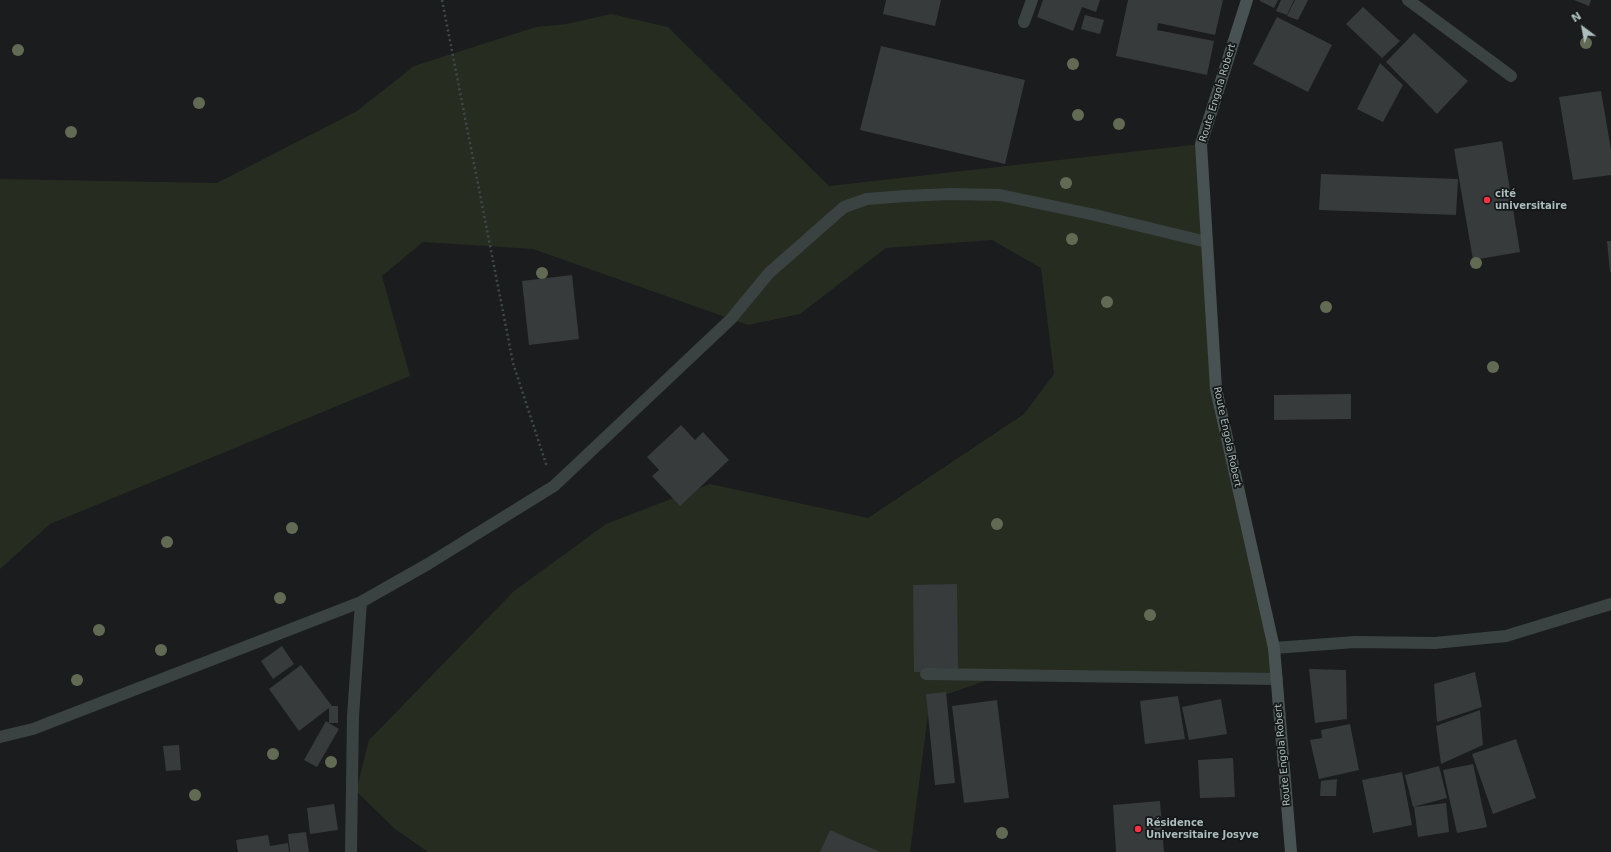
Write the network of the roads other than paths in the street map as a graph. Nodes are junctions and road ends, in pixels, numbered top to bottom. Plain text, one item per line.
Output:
1 (1032, 0) edge
2 (1247, 0) edge
3 (1408, 0) edge
4 (1024, 22) dead end
5 (1511, 76) dead end
6 (1207, 242) junction
7 (361, 602) junction
8 (1611, 604) edge
9 (1274, 648) junction
10 (926, 674) dead end
11 (1277, 679) junction
12 (0, 737) edge
13 (351, 852) edge
14 (1291, 852) edge

1 - 4 street
2 - 6 street, Route Engola Robert
3 - 5 street
6 - 7 street
6 - 9 street, Route Engola Robert
7 - 12 street
7 - 13 street
8 - 9 street
9 - 11 street, Route Engola Robert
10 - 11 street
11 - 14 street, Route Engola Robert

